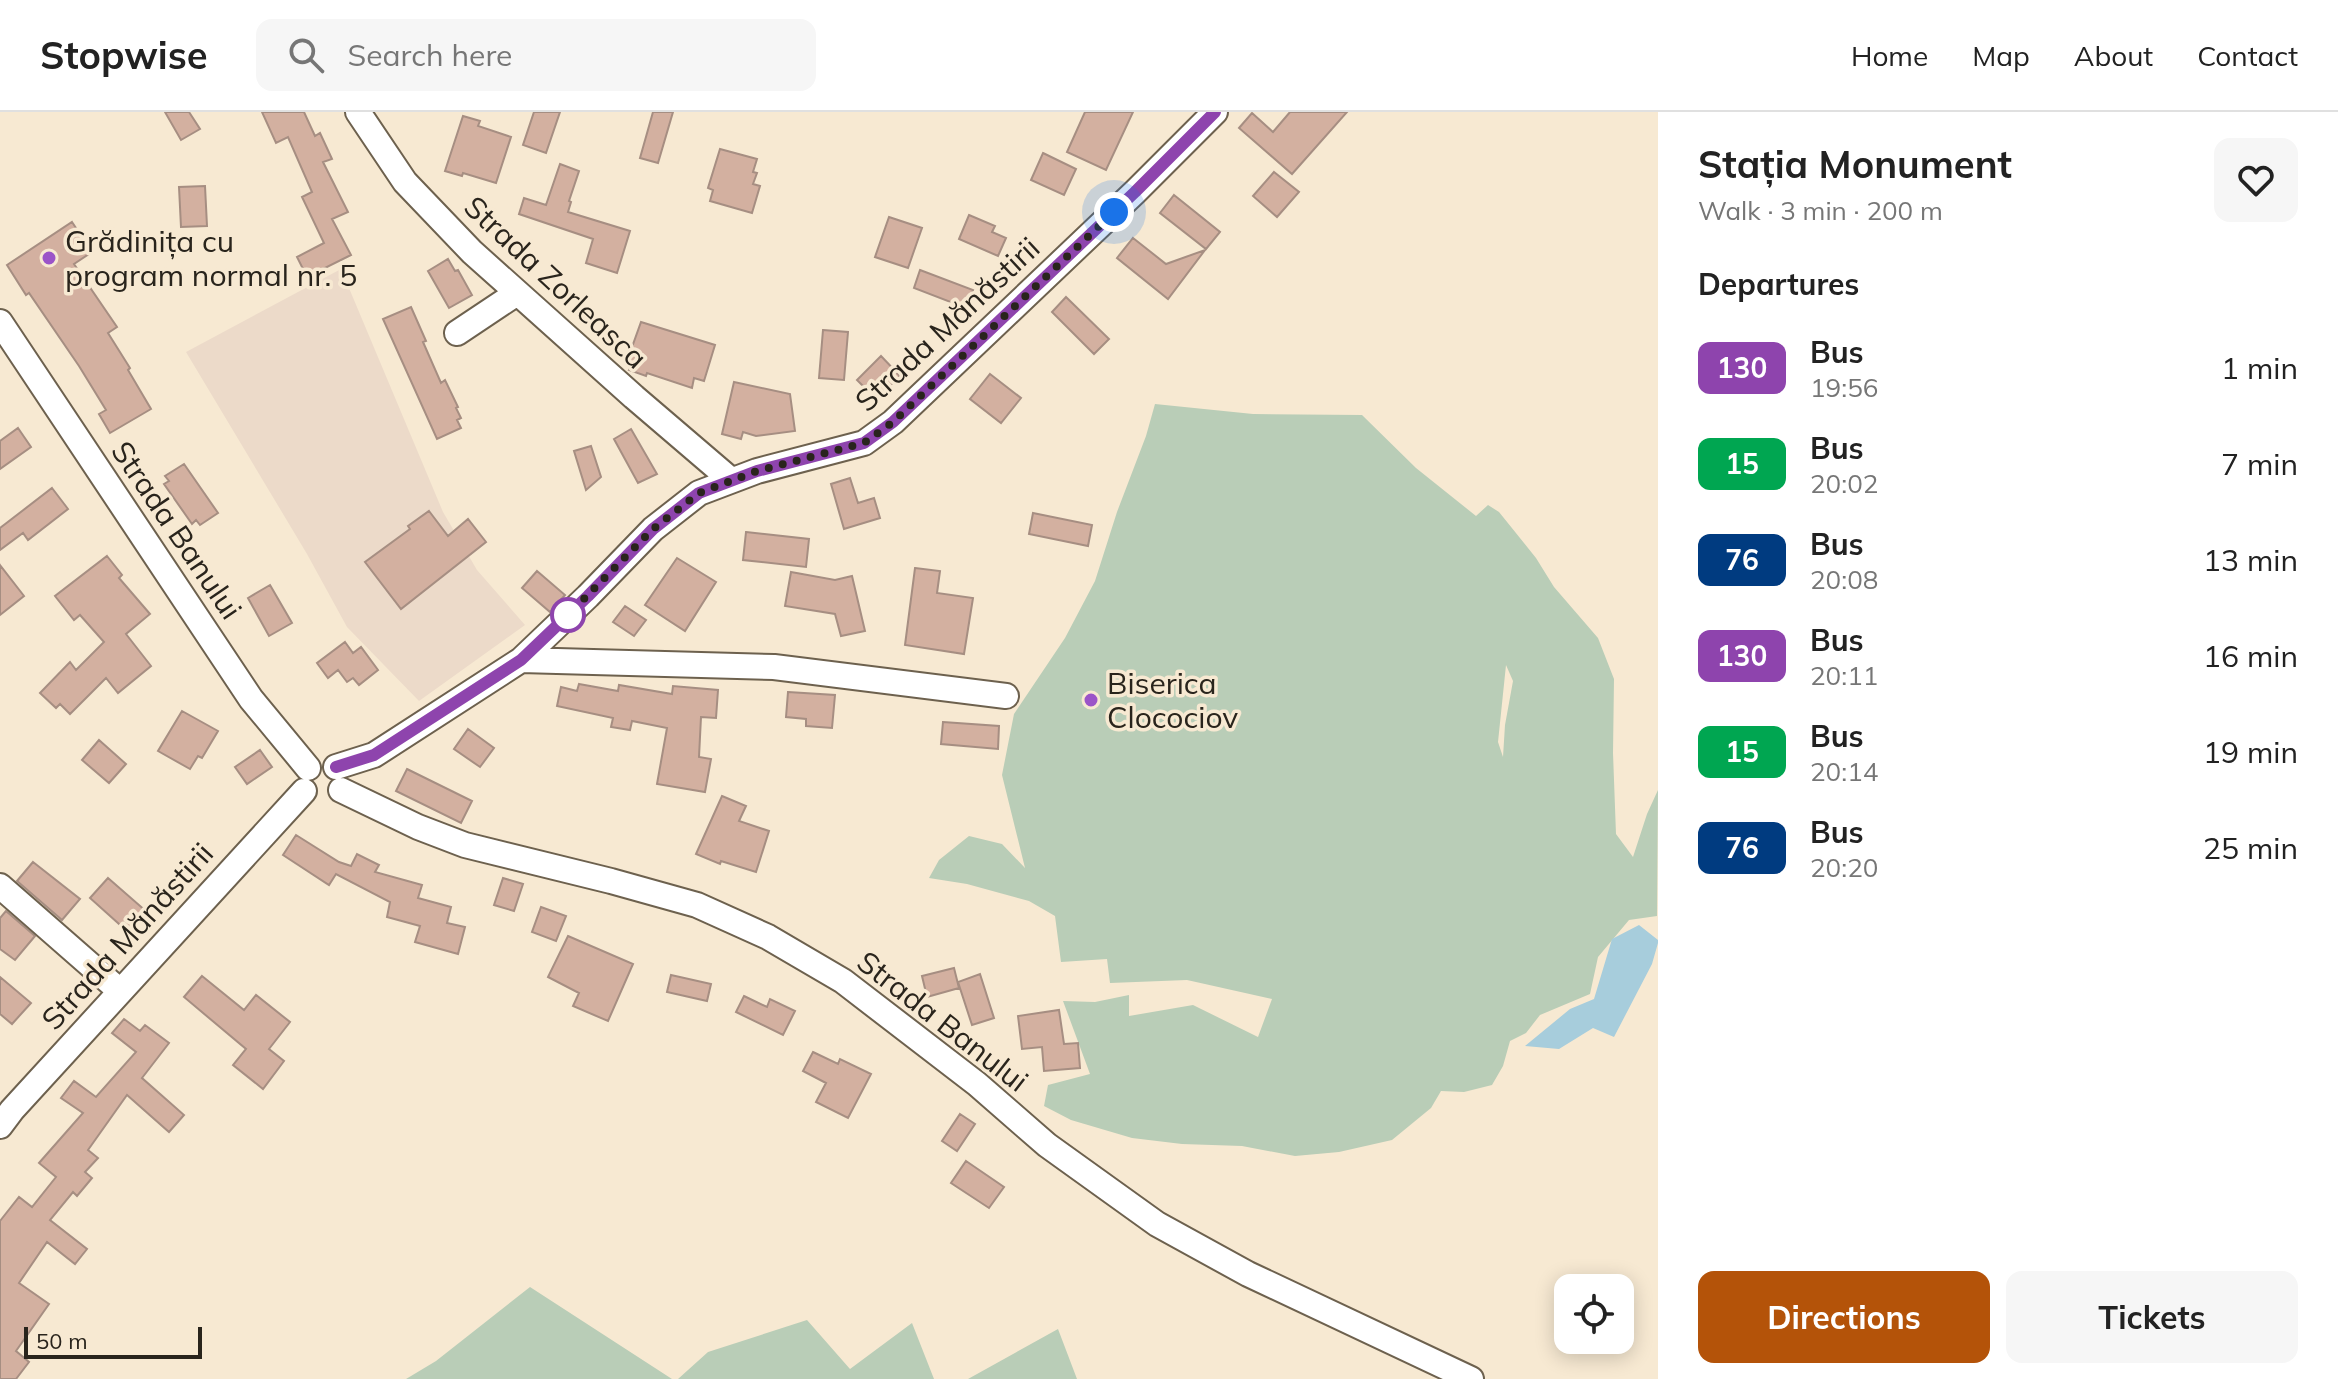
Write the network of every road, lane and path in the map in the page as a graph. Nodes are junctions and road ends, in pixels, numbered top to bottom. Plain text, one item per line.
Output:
1 (358, 112) edge
2 (1215, 112) edge
3 (517, 293) junction
4 (0, 322) edge
5 (457, 333) dead end
6 (731, 480) junction
7 (521, 660) junction
8 (1006, 696) dead end
9 (339, 779) junction
10 (306, 780) junction
11 (0, 886) edge
12 (120, 991) junction
13 (4, 1112) edge
14 (1471, 1379) edge

1 - 3 street, Strada Zorleasca
2 - 6 street, Strada Mănăstirii
3 - 5 street
3 - 6 street, Strada Zorleasca
4 - 10 street, Strada Banului
6 - 7 street, Strada Mănăstirii
7 - 8 street
7 - 9 street, Strada Mănăstirii
9 - 10 street
9 - 10 street
9 - 14 street, Strada Banului
10 - 12 street, Strada Mănăstirii
11 - 12 street
12 - 13 street, Strada Mănăstirii

